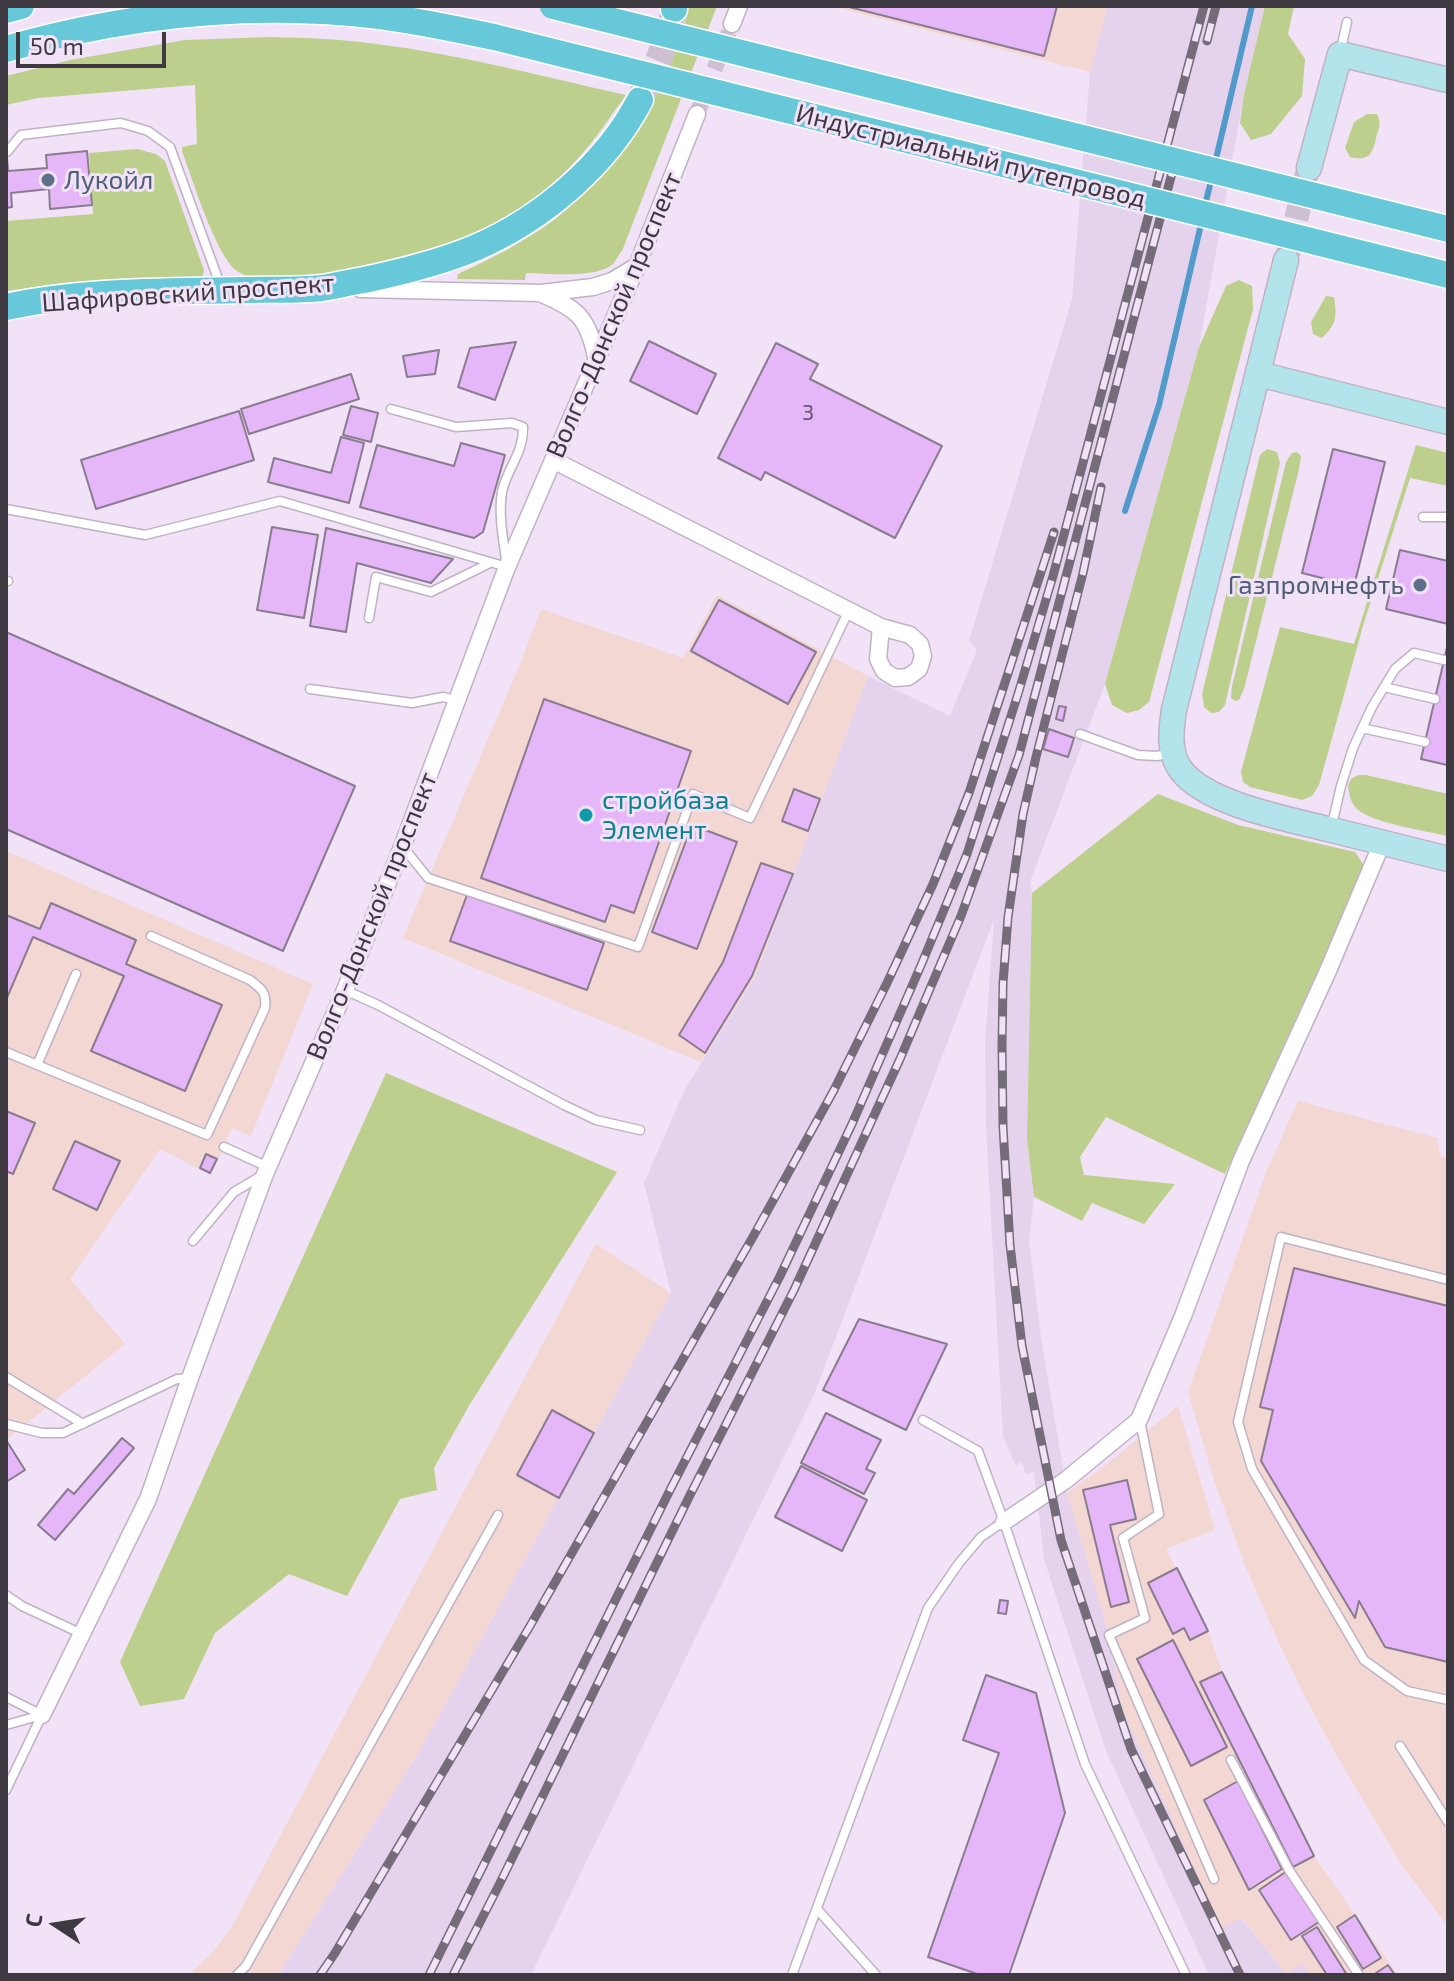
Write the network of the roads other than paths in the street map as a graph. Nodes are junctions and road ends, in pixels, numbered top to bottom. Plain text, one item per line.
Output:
1 (21, 6) edge
2 (553, 6) edge
3 (739, 6) edge
4 (6, 10) edge
5 (1347, 22) dead end
6 (732, 24) tunnel mouth
7 (6, 49) edge
8 (1340, 54) junction
9 (1448, 80) edge
10 (640, 100) tunnel mouth
11 (697, 114) tunnel mouth
12 (7, 152) edge
13 (1309, 168) tunnel mouth
14 (1448, 229) edge
15 (1286, 260) tunnel mouth
16 (637, 266) junction
17 (1448, 275) edge
18 (322, 288) junction
19 (222, 290) junction
20 (541, 293) junction
21 (6, 307) edge
22 (596, 357) junction
23 (1259, 374) junction
24 (391, 409) dead end
25 (1448, 422) edge
26 (553, 460) junction
27 (6, 509) edge
28 (1423, 517) dead end
29 (1448, 517) edge
30 (499, 565) junction
31 (849, 610) junction
32 (369, 618) dead end
33 (881, 627) dead end
34 (1444, 660) dead end
35 (1384, 687) junction
36 (310, 689) dead end
37 (1435, 699) dead end
38 (456, 700) junction
39 (1362, 728) junction
40 (1080, 734) dead end
41 (1425, 742) dead end
42 (1173, 753) junction
43 (1331, 830) junction
44 (1382, 843) junction
45 (402, 847) junction
46 (1448, 859) edge
47 (151, 936) dead end
48 (76, 974) dead end
49 (345, 990) junction
50 (6, 1052) edge
51 (37, 1065) junction
52 (640, 1130) dead end
53 (224, 1147) dead end
54 (267, 1171) junction
55 (193, 1241) dead end
56 (1448, 1280) edge
57 (6, 1377) edge
58 (190, 1378) junction
59 (923, 1420) dead end
60 (1139, 1420) junction
61 (6, 1424) edge
62 (83, 1424) junction
63 (498, 1515) dead end
64 (1004, 1522) junction
65 (6, 1595) edge
66 (83, 1634) junction
67 (6, 1697) edge
68 (1448, 1700) edge
69 (42, 1715) junction
70 (6, 1725) edge
71 (1400, 1746) dead end
72 (1231, 1760) dead end
73 (6, 1790) edge
74 (1448, 1822) edge
75 (1214, 1879) dead end
76 (817, 1909) junction
77 (237, 1975) edge
78 (792, 1975) edge
79 (876, 1975) edge
80 (1186, 1975) edge
81 (1359, 1975) edge

1 - 4 main road
2 - 14 main road, Индустриальный путепровод, bridge
3 - 6 street
5 - 8 lane
7 - 17 main road, Индустриальный путепровод, bridge
8 - 9 street
8 - 13 street
10 - 18 main road, Шафировский проспект
11 - 16 street, Волго-Донской проспект
12 - 19 lane
15 - 23 street
16 - 20 street
16 - 22 street, Волго-Донской проспект
18 - 19 main road, Шафировский проспект
18 - 20 street
19 - 21 main road, Шафировский проспект
20 - 22 street
22 - 26 street, Волго-Донской проспект
23 - 25 street
23 - 42 street
24 - 30 lane
26 - 30 street, Волго-Донской проспект
26 - 31 street
27 - 30 lane
28 - 29 lane
30 - 32 lane
30 - 38 street, Волго-Донской проспект
31 - 33 street
31 - 45 lane
34 - 35 lane
35 - 37 lane
35 - 39 lane
36 - 38 lane
38 - 45 street, Волго-Донской проспект
39 - 41 lane
39 - 43 lane
40 - 42 lane
42 - 43 street
43 - 44 street
44 - 46 street
44 - 60 street
45 - 49 street, Волго-Донской проспект
47 - 51 lane
48 - 51 lane
49 - 52 lane
49 - 54 street, Волго-Донской проспект
50 - 51 lane
53 - 54 lane
54 - 55 lane
54 - 58 street, Волго-Донской проспект
56 - 68 lane
57 - 62 lane
58 - 62 lane
58 - 66 street, Волго-Донской проспект
59 - 64 lane
60 - 64 street
60 - 75 lane
61 - 62 lane
63 - 77 lane
64 - 76 lane
64 - 80 lane
65 - 66 lane
66 - 69 street, Волго-Донской проспект
67 - 69 lane
69 - 70 lane
69 - 73 lane
71 - 74 lane
72 - 81 lane
76 - 78 lane
76 - 79 lane

